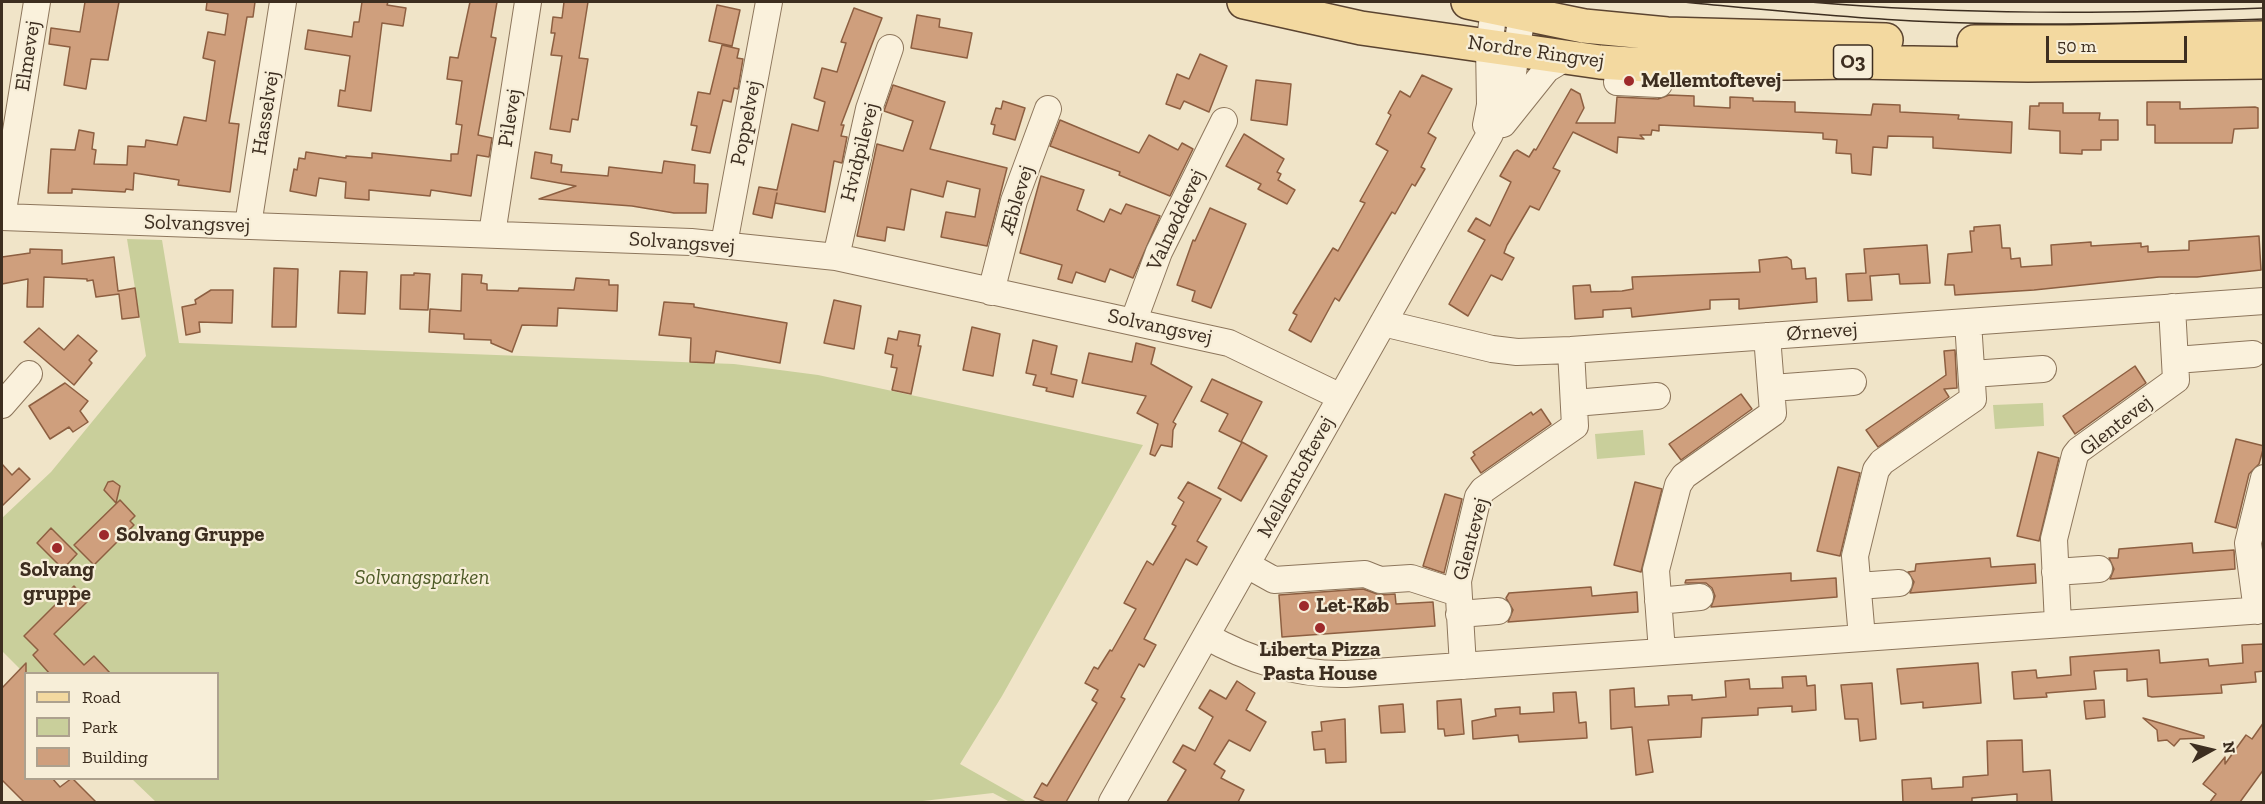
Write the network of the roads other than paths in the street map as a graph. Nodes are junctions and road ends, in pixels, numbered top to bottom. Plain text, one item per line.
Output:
1 (37, 2) edge
2 (283, 2) edge
3 (528, 2) edge
4 (769, 2) edge
5 (1556, 2) edge
6 (1254, 3) edge
7 (1501, 17) edge
8 (1751, 36) junction
9 (2264, 38) edge
10 (890, 48) dead end
11 (1567, 57) junction
12 (2264, 62) edge
13 (1660, 65) junction
14 (1617, 81) dead end
15 (1048, 109) dead end
16 (1224, 121) dead end
17 (1480, 152) junction
18 (2, 217) edge
19 (248, 225) junction
20 (492, 234) junction
21 (724, 244) junction
22 (836, 257) junction
23 (991, 292) junction
24 (2264, 301) edge
25 (2172, 307) junction
26 (1134, 320) junction
27 (1968, 322) junction
28 (1383, 323) junction
29 (1767, 336) junction
30 (1571, 350) junction
31 (2253, 354) dead end
32 (2176, 360) junction
33 (2043, 369) dead end
34 (29, 374) dead end
35 (1972, 374) junction
36 (1853, 382) dead end
37 (1772, 388) junction
38 (1657, 396) dead end
39 (1341, 397) junction
40 (1575, 403) junction
41 (2, 405) edge
42 (2264, 478) edge
43 (2257, 561) edge
44 (1246, 565) junction
45 (2099, 569) dead end
46 (2055, 572) junction
47 (1899, 583) dead end
48 (1858, 586) junction
49 (1700, 597) dead end
50 (1658, 601) junction
51 (1459, 604) junction
52 (1498, 611) dead end
53 (2260, 611) edge
54 (2058, 624) junction
55 (1206, 636) junction
56 (1862, 638) junction
57 (1662, 652) junction
58 (1463, 666) junction
59 (1113, 802) edge

1 - 18 street, Elmevej
2 - 19 street, Hasselvej
3 - 20 street, Pilevej
4 - 21 street, Poppelvej
5 - 8 main road
6 - 7 main road, Nordre Ringvej / O3
7 - 8 main road, Nordre Ringvej / O3
7 - 11 main road, Nordre Ringvej / O3
7 - 17 street, Mellemtoftevej
8 - 9 main road, Nordre Ringvej / O3
10 - 22 street, Hvidpilevej
11 - 13 main road, Nordre Ringvej / O3
11 - 17 street, Mellemtoftevej
12 - 13 main road, Nordre Ringvej / O3
13 - 14 street
15 - 23 street, Æblevej
16 - 26 street, Valnøddevej
17 - 28 street, Mellemtoftevej
18 - 19 street, Solvangsvej
19 - 20 street, Solvangsvej
20 - 21 street, Solvangsvej
21 - 22 street, Solvangsvej
22 - 23 street, Solvangsvej
23 - 26 street, Solvangsvej
24 - 25 street, Ørnevej
25 - 27 street, Ørnevej
25 - 32 street, Glentevej
26 - 39 street, Solvangsvej
27 - 29 street, Ørnevej
27 - 35 street
28 - 30 street, Ørnevej
28 - 39 street, Mellemtoftevej
29 - 30 street, Ørnevej
29 - 37 street
30 - 40 street, Glentevej
31 - 32 street
32 - 46 street, Glentevej
33 - 35 street
34 - 41 street
35 - 48 street
36 - 37 street
37 - 50 street
38 - 40 street
39 - 44 street, Mellemtoftevej
40 - 51 street, Glentevej
42 - 43 street
43 - 53 street
44 - 51 street
44 - 55 street, Mellemtoftevej
45 - 46 street
46 - 54 street, Glentevej
47 - 48 street
48 - 56 street
49 - 50 street
50 - 57 street
51 - 52 street
51 - 58 street, Glentevej
53 - 54 street
54 - 56 street
55 - 58 street
55 - 59 street, Mellemtoftevej
56 - 57 street
57 - 58 street

